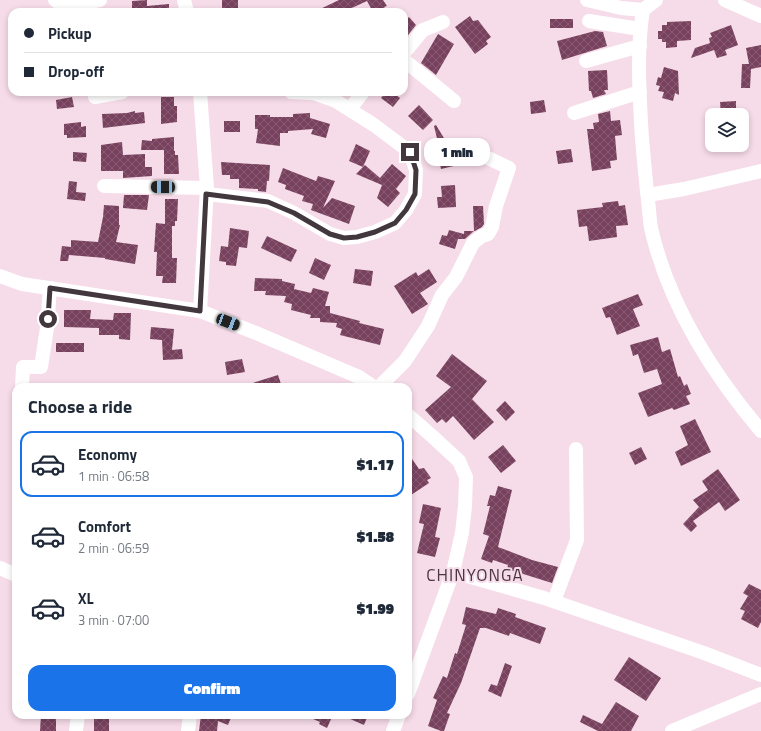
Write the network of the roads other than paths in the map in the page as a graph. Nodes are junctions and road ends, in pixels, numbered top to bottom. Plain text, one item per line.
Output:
1 (55, 0) edge
2 (100, 0) edge
3 (587, 0) edge
4 (656, 0) edge
5 (725, 0) edge
6 (643, 10) junction
7 (758, 10) edge
8 (589, 21) dead end
9 (443, 22) dead end
10 (640, 29) junction
11 (640, 46) junction
12 (408, 48) edge
13 (586, 61) dead end
14 (408, 63) edge
15 (640, 92) junction
16 (100, 96) edge
17 (201, 96) edge
18 (329, 96) edge
19 (360, 96) edge
20 (94, 97) dead end
21 (454, 101) dead end
22 (350, 109) junction
23 (574, 113) dead end
24 (476, 148) dead end
25 (761, 171) edge
26 (104, 186) dead end
27 (207, 191) junction
28 (648, 194) junction
29 (0, 276) edge
30 (50, 288) junction
31 (200, 311) junction
32 (22, 383) edge
33 (368, 383) edge
34 (383, 383) edge
35 (412, 418) edge
36 (761, 431) edge
37 (576, 449) dead end
38 (0, 568) edge
39 (453, 572) junction
40 (12, 573) edge
41 (554, 601) junction
42 (761, 675) edge
43 (412, 682) edge
44 (761, 694) edge
45 (78, 719) edge
46 (190, 719) edge
47 (398, 719) edge
48 (76, 731) edge
49 (188, 731) edge
50 (393, 731) edge
51 (672, 731) edge

1 - 2 street
3 - 6 street
4 - 6 street
5 - 7 street
6 - 10 street
8 - 10 street
9 - 12 street
10 - 11 street
11 - 13 street
11 - 15 street
14 - 21 street
15 - 23 street
15 - 28 street
16 - 20 street
17 - 27 street
18 - 22 street
19 - 22 street
22 - 27 street
24 - 34 street
25 - 28 street
26 - 27 street
27 - 31 street
28 - 36 street
29 - 30 street
30 - 31 street
30 - 32 street
31 - 33 street
35 - 39 street
37 - 41 street
38 - 40 street
39 - 41 street
39 - 43 street
41 - 42 street
44 - 51 street
45 - 48 street
46 - 49 street
47 - 50 street

